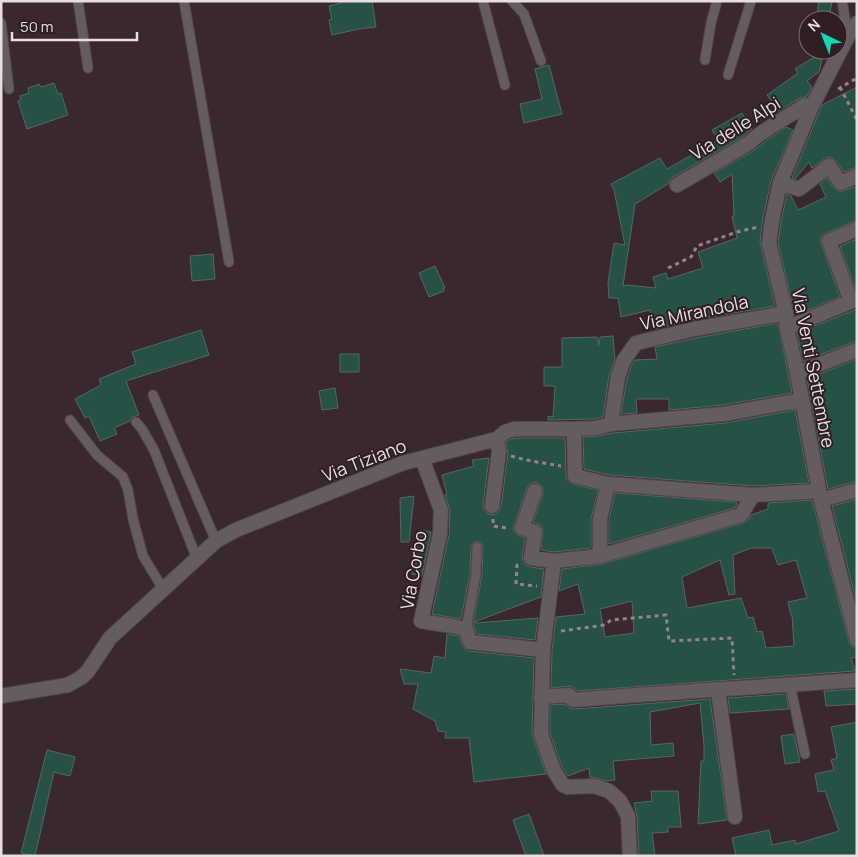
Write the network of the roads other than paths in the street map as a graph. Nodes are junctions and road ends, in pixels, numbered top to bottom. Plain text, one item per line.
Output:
1 (78, 1) edge
2 (184, 1) edge
3 (483, 1) edge
4 (512, 1) edge
5 (717, 1) edge
6 (751, 1) edge
7 (857, 22) edge
8 (1, 23) edge
9 (848, 36) edge
10 (705, 60) dead end
11 (836, 60) edge
12 (541, 61) dead end
13 (88, 68) dead end
14 (728, 75) dead end
15 (505, 85) dead end
16 (9, 89) dead end
17 (812, 106) junction
18 (857, 176) edge
19 (780, 183) junction
20 (677, 185) dead end
21 (857, 230) edge
22 (229, 262) dead end
23 (854, 300) edge
24 (786, 313) junction
25 (787, 328) junction
26 (857, 350) edge
27 (797, 373) junction
28 (154, 395) dead end
29 (802, 400) junction
30 (70, 420) dead end
31 (136, 422) dead end
32 (612, 424) junction
33 (574, 429) junction
34 (497, 439) junction
35 (422, 458) junction
36 (608, 484) junction
37 (857, 490) edge
38 (535, 491) dead end
39 (753, 495) junction
40 (820, 496) junction
41 (492, 506) road end
42 (216, 542) junction
43 (477, 547) dead end
44 (600, 556) junction
45 (197, 558) junction
46 (554, 562) junction
47 (163, 589) junction
48 (852, 599) edge
49 (466, 629) junction
50 (857, 640) edge
51 (543, 650) junction
52 (857, 680) edge
53 (790, 685) junction
54 (718, 690) junction
55 (1, 696) edge
56 (542, 697) junction
57 (805, 754) dead end
58 (735, 817) dead end
59 (630, 856) edge

1 - 13 lane
2 - 22 lane
3 - 15 lane
4 - 12 lane
5 - 10 lane
6 - 14 lane
7 - 9 street, Via Venti Settembre
8 - 16 lane
11 - 17 street, Via Venti Settembre
17 - 19 street, Via Venti Settembre
17 - 20 street, Via delle Alpi
18 - 19 street
19 - 24 street, Via Venti Settembre
21 - 23 street
23 - 25 street
24 - 25 street, Via Venti Settembre
24 - 32 street, Via Mirandola
25 - 27 street, Via Venti Settembre
26 - 27 street
27 - 29 street, Via Venti Settembre
28 - 42 lane
29 - 32 street, Via Tiziano
29 - 40 street, Via Venti Settembre
30 - 47 lane
31 - 45 lane
32 - 33 street, Via Tiziano
33 - 34 street, Via Tiziano
33 - 36 street
34 - 35 street, Via Tiziano
34 - 41 street
35 - 42 street, Via Tiziano
35 - 49 street, Via Corbo
36 - 39 street
36 - 44 street
37 - 40 street
38 - 46 street
39 - 40 street
39 - 44 street
40 - 48 street, Via Venti Settembre
42 - 45 street, Via Tiziano
43 - 49 lane
44 - 46 street
45 - 47 street, Via Tiziano
46 - 51 street
47 - 55 street, Via Tiziano
48 - 50 street, Via Venti Settembre
49 - 51 street
51 - 56 street
52 - 53 street
53 - 54 street
53 - 57 lane
54 - 56 street
54 - 58 street
56 - 59 street

